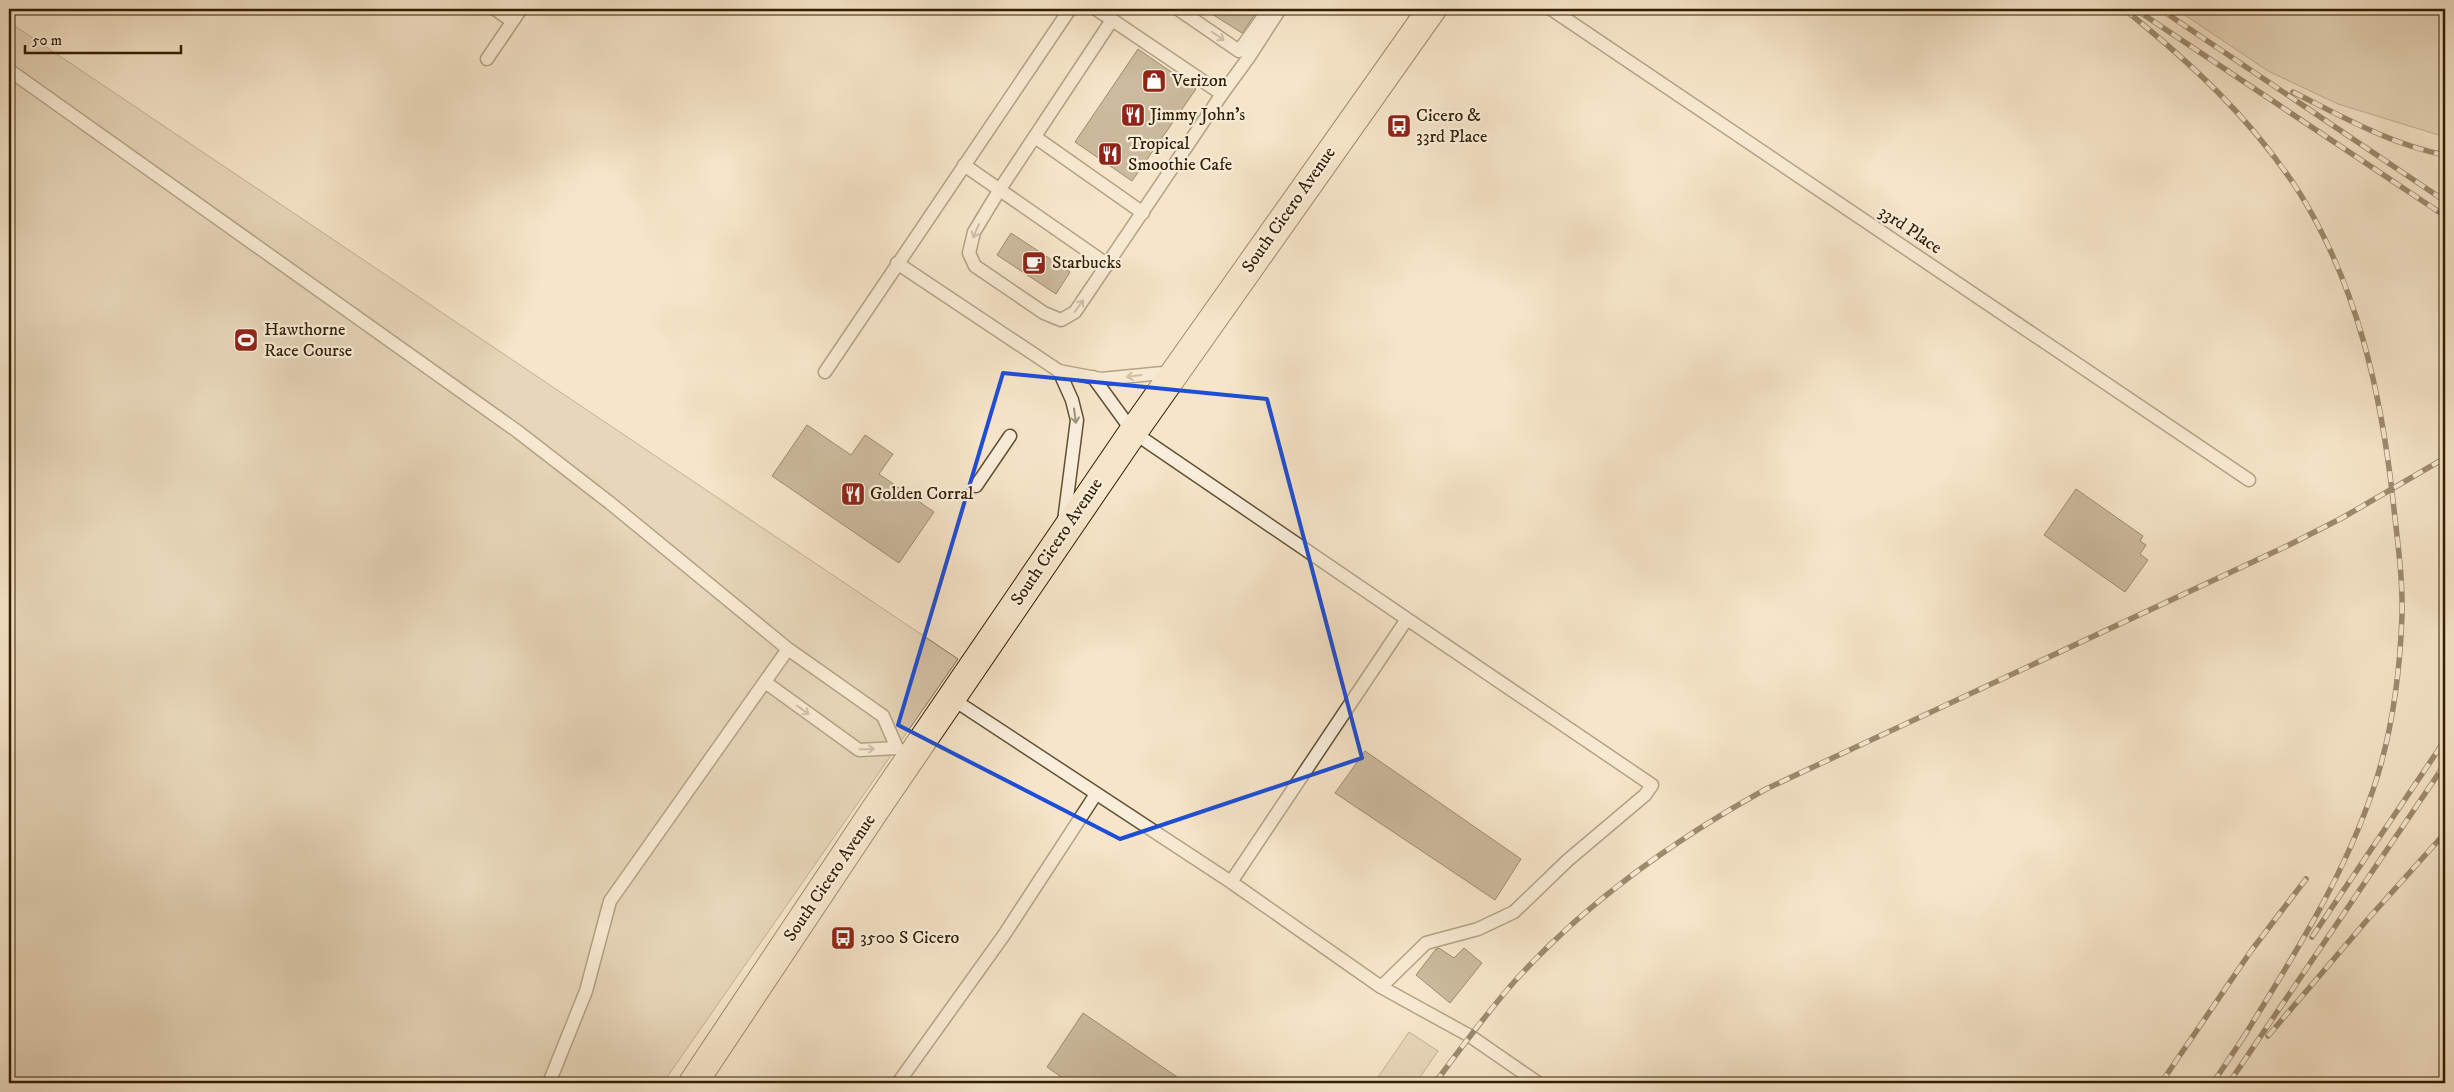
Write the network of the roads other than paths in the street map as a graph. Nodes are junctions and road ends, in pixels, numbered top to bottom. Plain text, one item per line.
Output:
1 (495, 9) edge
2 (521, 9) edge
3 (1070, 9) edge
4 (1096, 9) edge
5 (1178, 9) edge
6 (1269, 9) edge
7 (1280, 9) edge
8 (1432, 9) edge
9 (1550, 9) edge
10 (1112, 20) junction
11 (512, 21) junction
12 (487, 59) dead end
13 (9, 70) edge
14 (1222, 94) junction
15 (1035, 137) junction
16 (964, 165) junction
17 (1000, 189) junction
18 (1143, 213) junction
19 (897, 263) junction
20 (1108, 265) junction
21 (1059, 370) junction
22 (825, 372) dead end
23 (1175, 372) junction
24 (1093, 377) junction
25 (1133, 432) junction
26 (1010, 436) dead end
27 (2249, 480) dead end
28 (976, 486) dead end
29 (1062, 535) junction
30 (1407, 619) junction
31 (788, 649) junction
32 (765, 682) junction
33 (951, 698) junction
34 (904, 752) junction
35 (1096, 794) junction
36 (1231, 882) junction
37 (1381, 987) junction
38 (549, 1083) edge
39 (693, 1083) edge
40 (898, 1083) edge
41 (1538, 1083) edge

1 - 11 lane
2 - 11 lane
3 - 16 lane
4 - 10 lane
5 -> 6 lane
7 - 14 lane
8 - 23 main road, South Cicero Avenue
9 - 27 lane, 33rd Place
10 - 14 lane
10 - 15 lane
11 - 12 lane
13 - 31 lane
14 - 18 lane
15 - 17 lane
15 - 18 lane
16 - 17 lane
16 - 19 lane
17 - 20 lane
17 -> 20 lane
18 - 20 lane
19 - 21 lane
19 - 22 lane
21 - 24 lane
21 -> 29 lane
23 -> 24 lane
23 - 25 main road, South Cicero Avenue
24 - 25 lane
25 - 29 main road, South Cicero Avenue
25 - 30 lane
26 - 28 lane
29 - 33 main road, South Cicero Avenue
30 - 36 lane
30 - 37 lane
31 - 32 lane
31 - 34 lane
32 -> 34 lane
32 - 38 lane
33 - 34 main road, South Cicero Avenue
33 - 35 lane
34 - 39 main road, South Cicero Avenue
35 - 36 lane
35 - 40 lane
36 - 37 lane
37 - 41 lane

